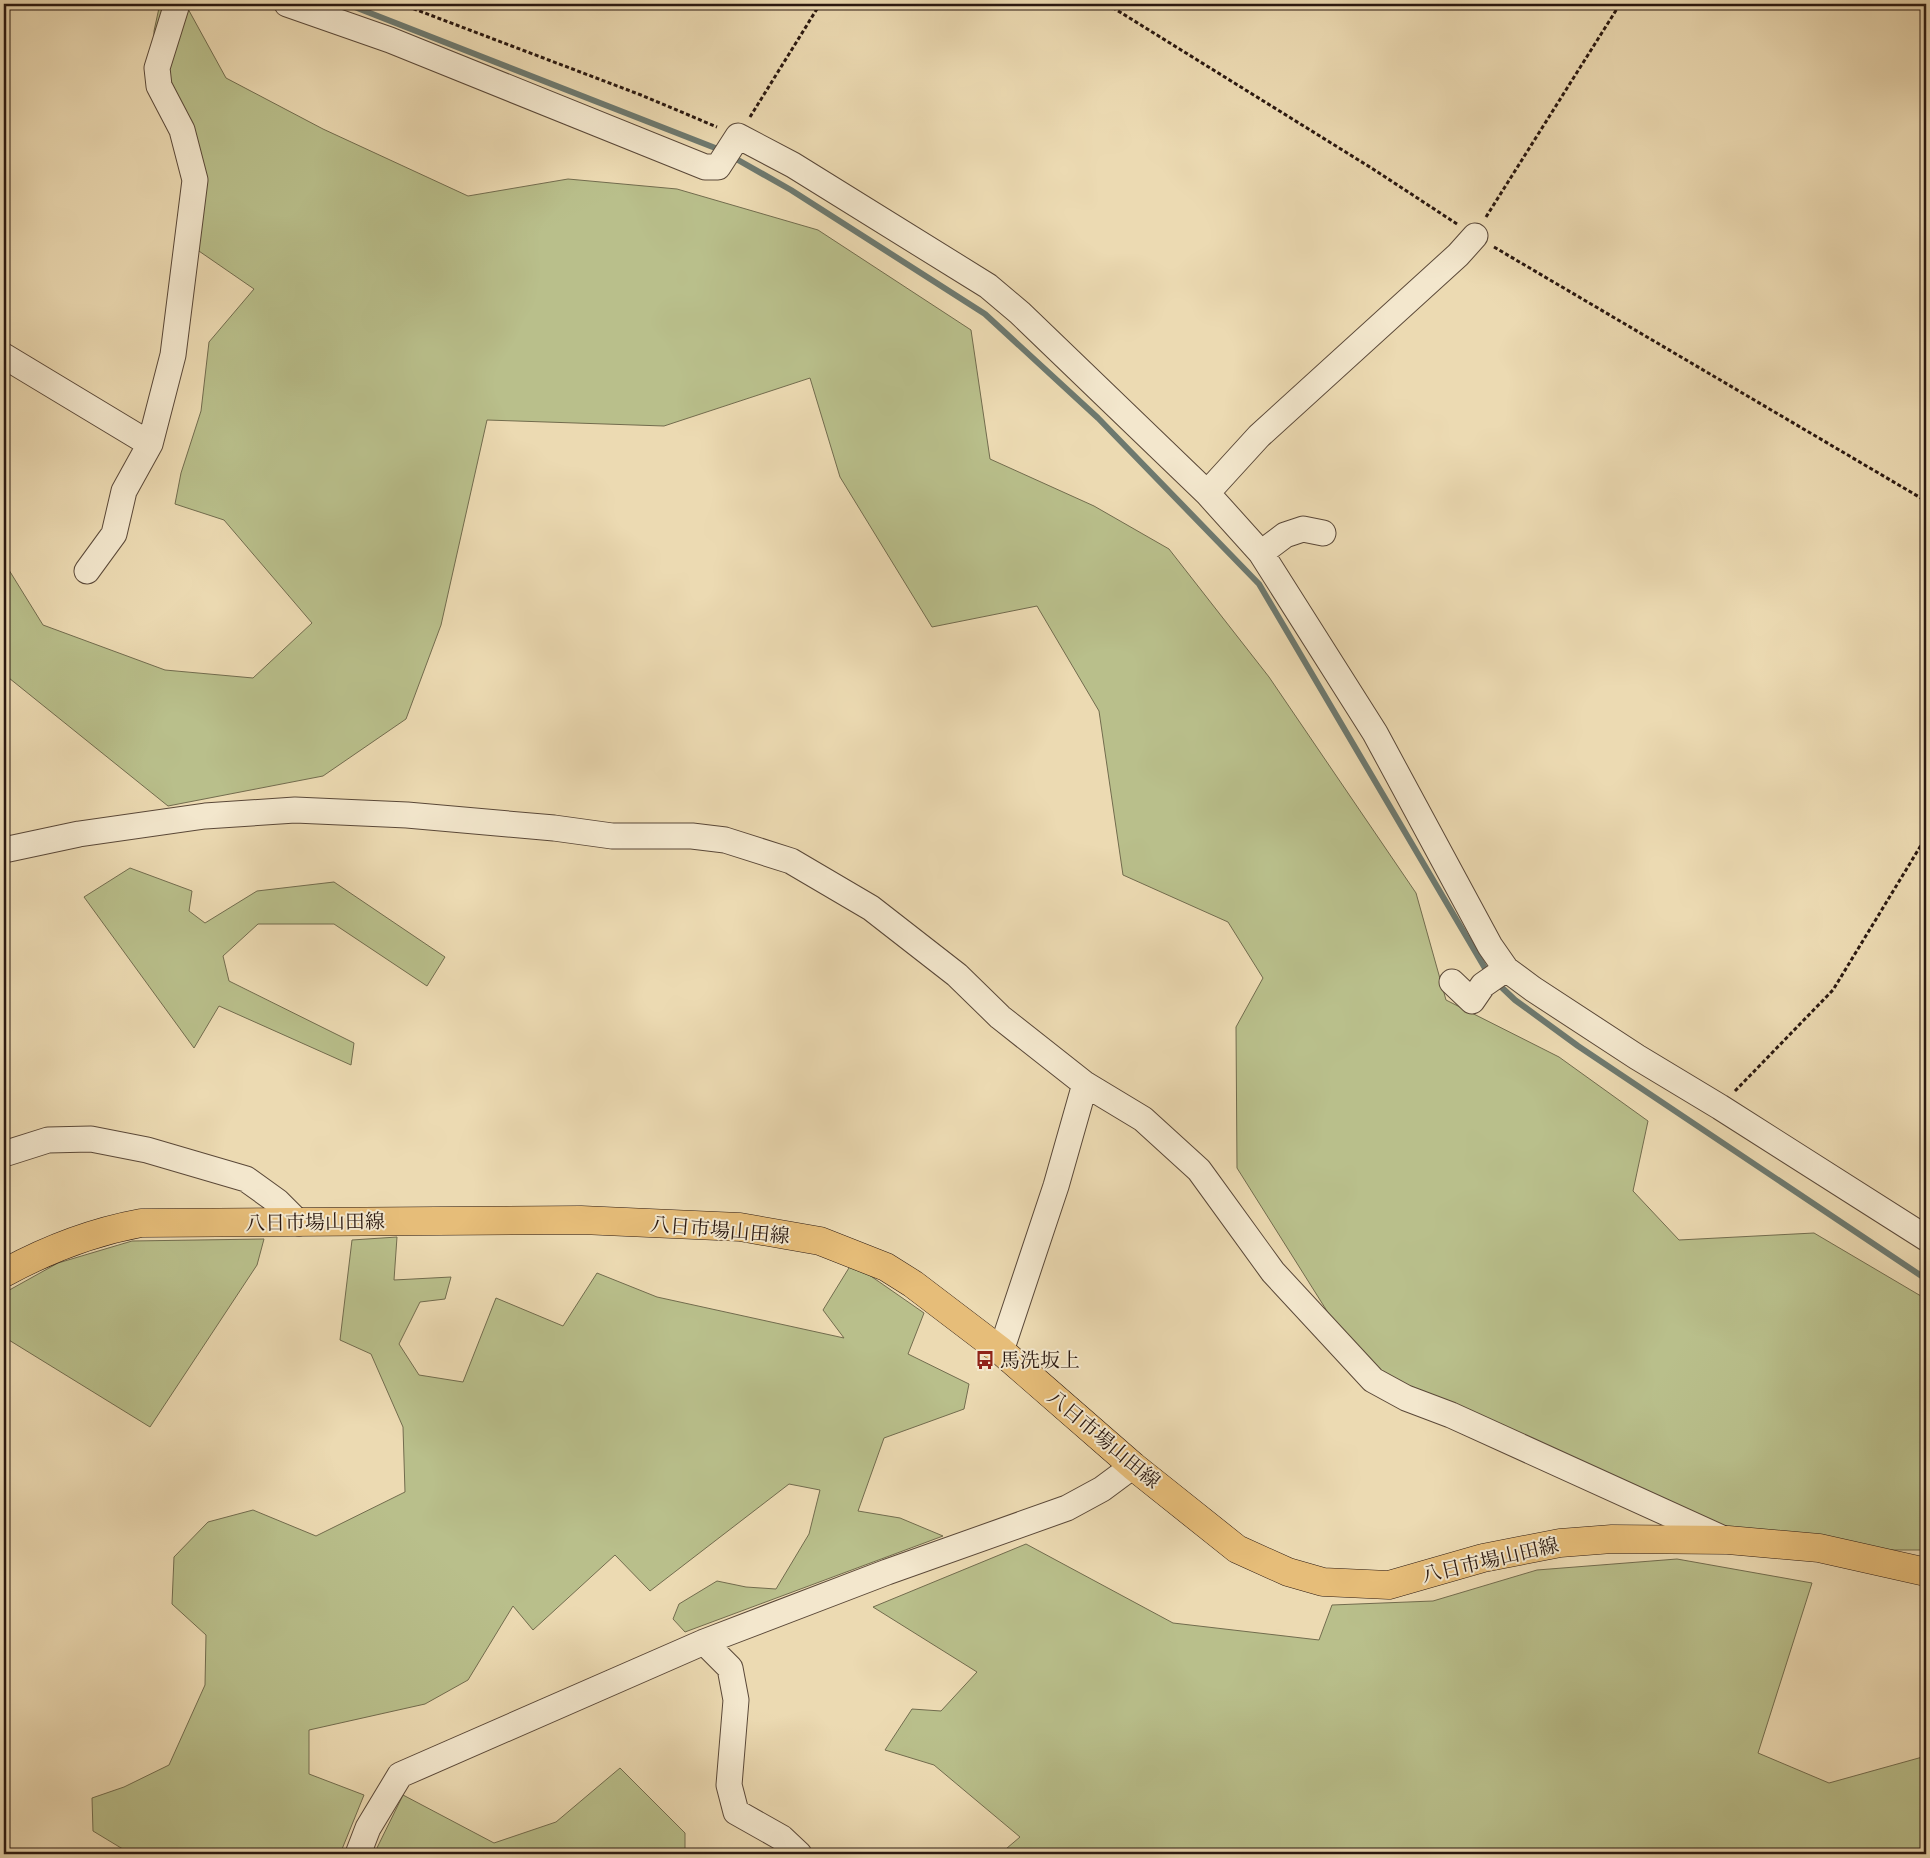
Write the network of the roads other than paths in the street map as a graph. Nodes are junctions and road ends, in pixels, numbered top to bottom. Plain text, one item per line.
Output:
1 (177, 4) edge
2 (287, 4) edge
3 (1475, 236) road end
4 (4, 356) edge
5 (150, 444) junction
6 (1207, 493) junction
7 (1322, 533) dead end
8 (1261, 553) junction
9 (87, 571) dead end
10 (7, 843) edge
11 (1506, 969) junction
12 (1452, 982) dead end
13 (1085, 1084) junction
14 (4, 1154) edge
15 (299, 1223) junction
16 (1926, 1238) edge
17 (4, 1273) edge
18 (1000, 1351) junction
19 (1133, 1466) junction
20 (1728, 1540) junction
21 (1926, 1572) edge
22 (704, 1642) junction
23 (358, 1854) edge
24 (799, 1854) edge

1 - 5 street
2 - 6 street
3 - 6 street
4 - 5 street
5 - 9 street
6 - 8 street
7 - 8 street
8 - 11 street
10 - 13 street
11 - 12 street
11 - 16 street
13 - 18 street
13 - 20 street
14 - 15 street
15 - 17 main road, 八日市場山田線
15 - 18 main road, 八日市場山田線
18 - 19 main road, 八日市場山田線
19 - 20 main road, 八日市場山田線
19 - 22 street
20 - 21 main road, 八日市場山田線
22 - 23 street
22 - 24 street

